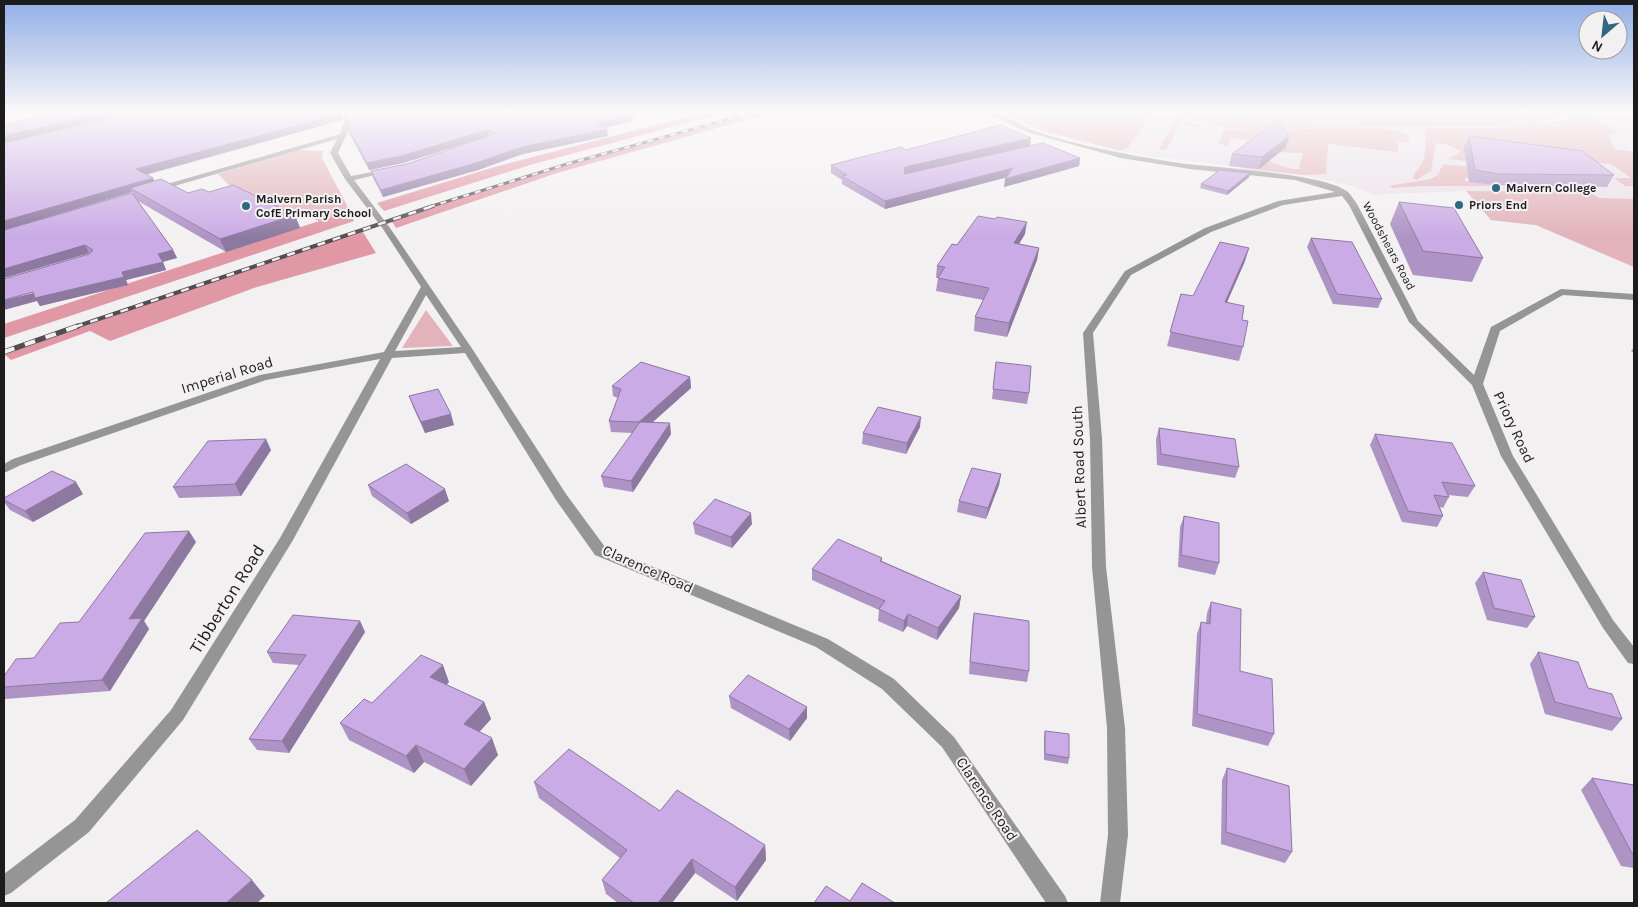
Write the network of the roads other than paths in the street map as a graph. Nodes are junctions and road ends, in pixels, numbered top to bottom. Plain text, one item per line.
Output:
1 (280, 153) edge
2 (334, 153) edge
3 (1113, 153) edge
4 (396, 169) edge
5 (349, 179) junction
6 (1344, 193) junction
7 (108, 203) edge
8 (425, 288) junction
9 (1634, 298) edge
10 (468, 350) junction
11 (387, 355) junction
12 (1477, 384) junction
13 (4, 469) edge
14 (1634, 658) edge
15 (4, 886) edge
16 (1058, 903) edge
17 (1110, 903) edge

1 - 7 street
2 - 5 street, Clarence Road
3 - 6 street, Woodshears Road
4 - 5 street
5 - 8 street, Clarence Road
6 - 12 street, Woodshears Road
6 - 17 street, Albert Road South
8 - 10 street, Clarence Road
8 - 11 street, Tibberton Road
9 - 12 street, Priory Road
10 - 11 street, Imperial Road
10 - 16 street, Clarence Road
11 - 13 street, Imperial Road
11 - 15 street, Tibberton Road
12 - 14 street, Priory Road

